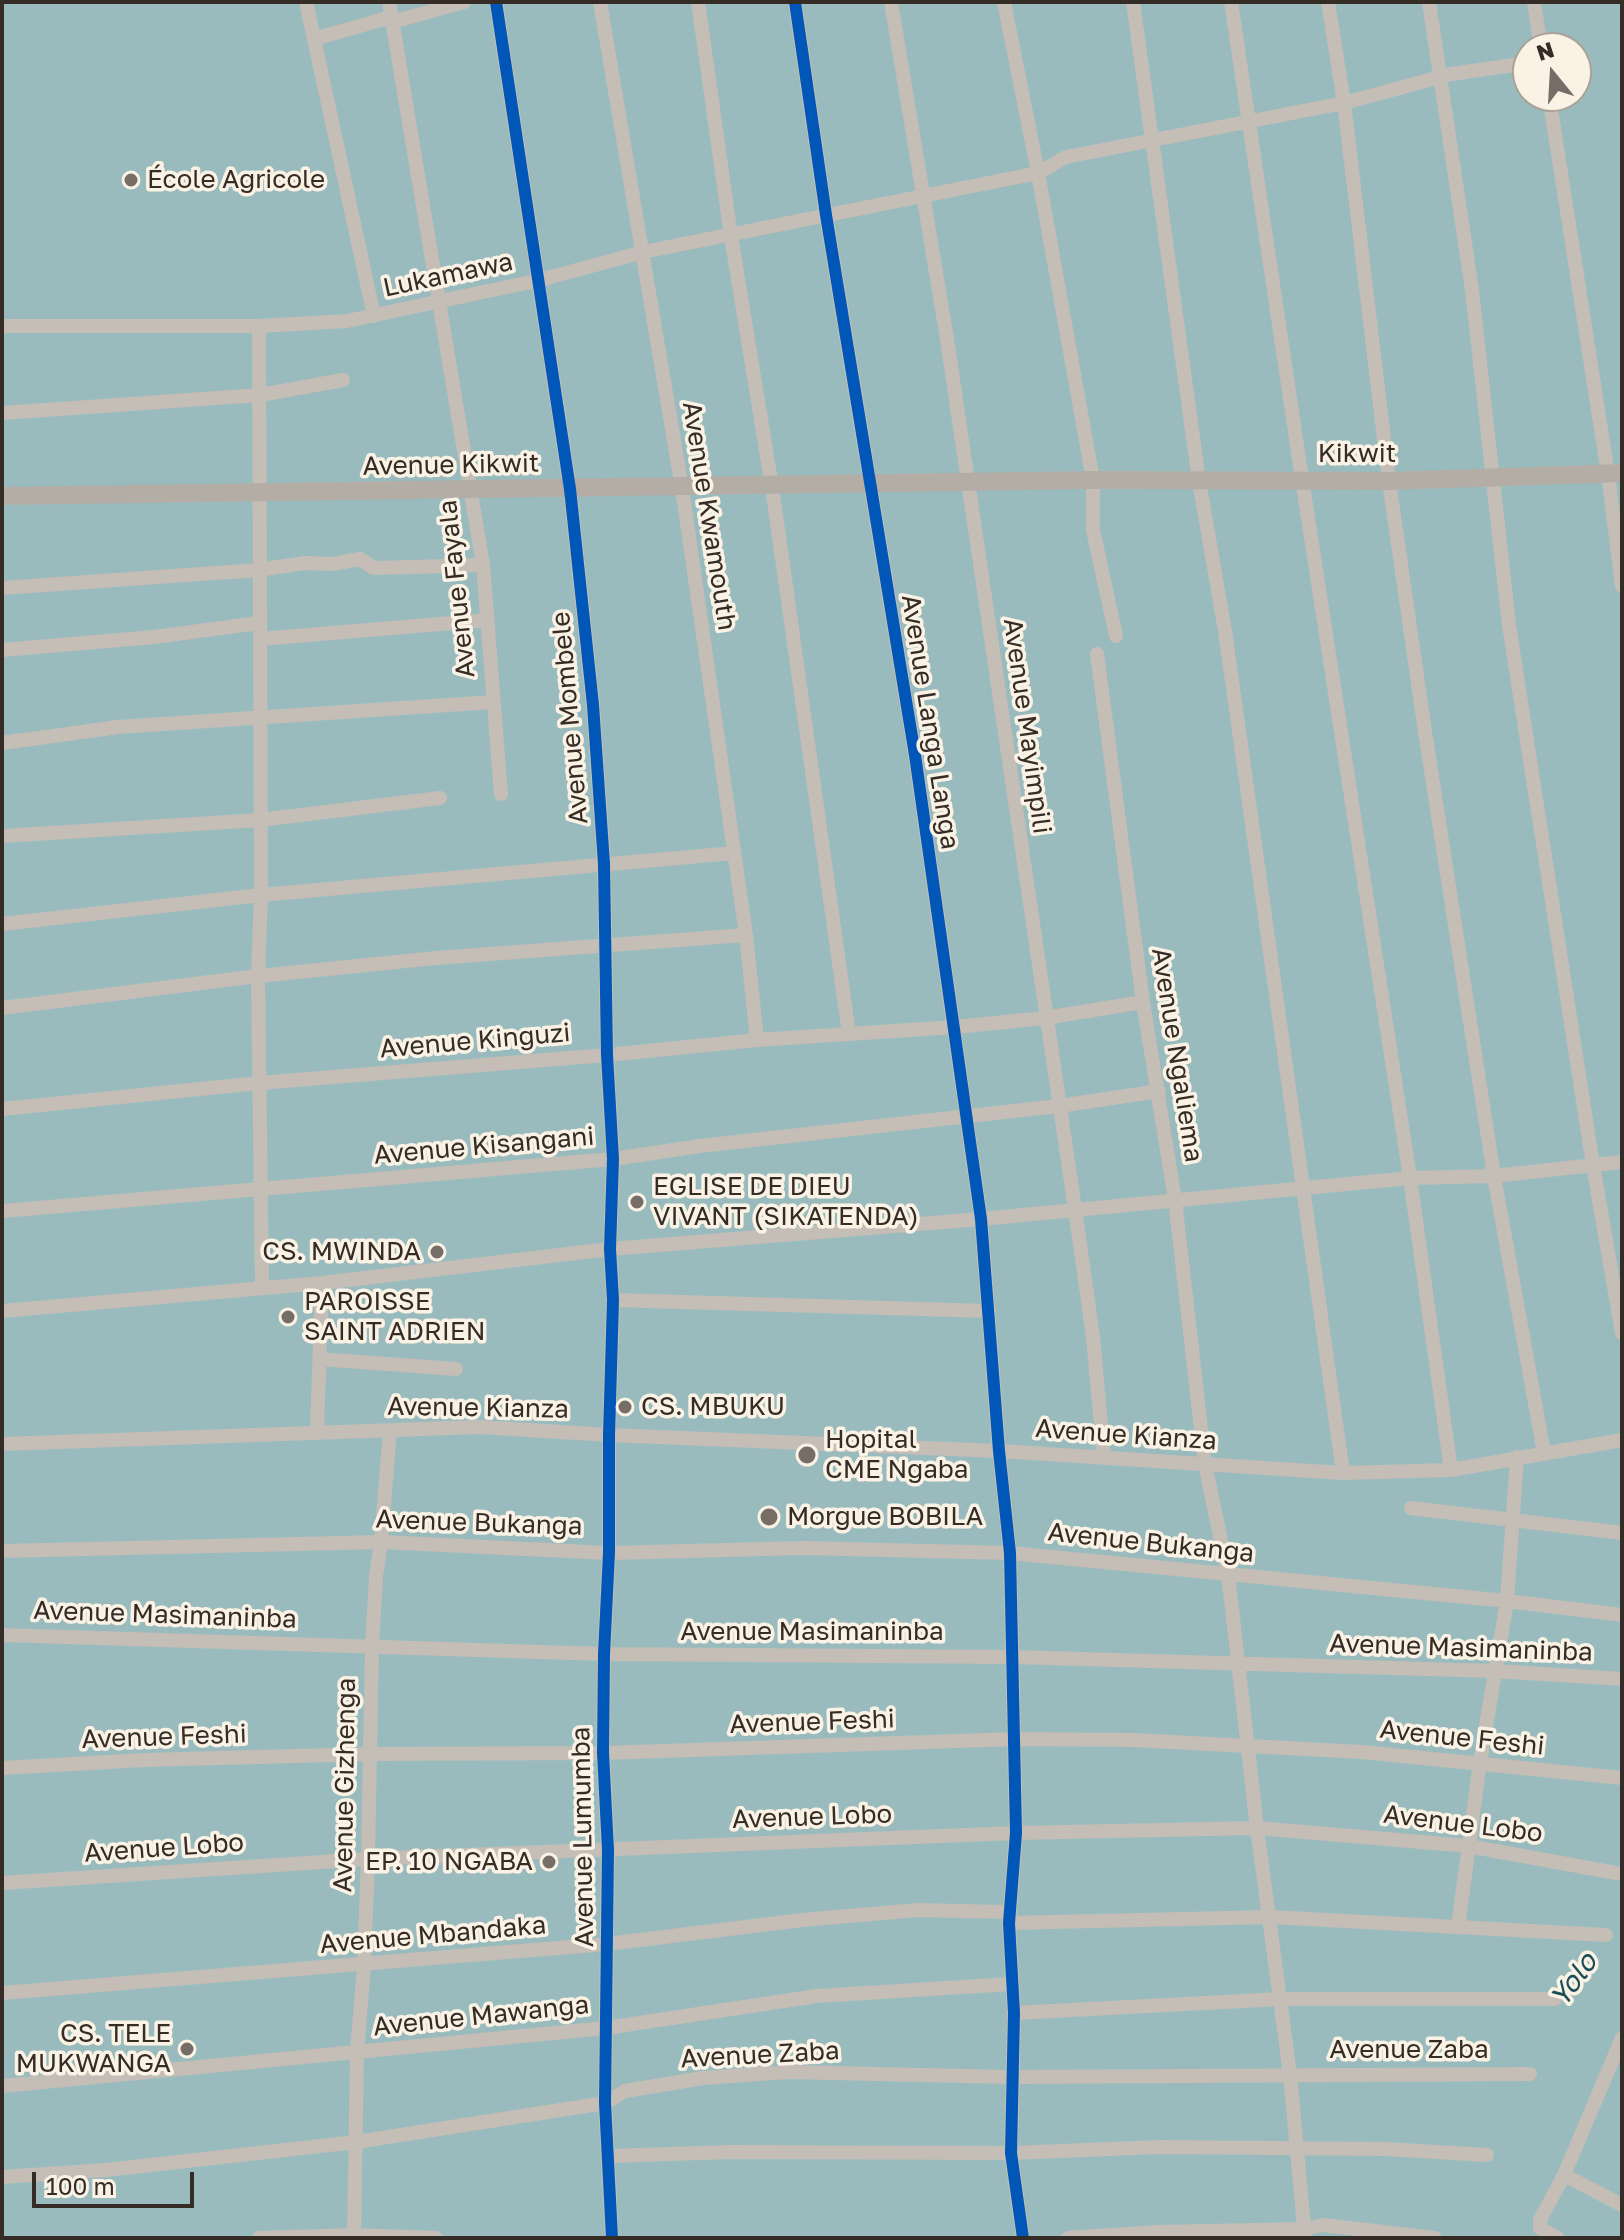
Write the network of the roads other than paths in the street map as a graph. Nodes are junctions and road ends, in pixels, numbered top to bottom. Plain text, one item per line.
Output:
1 (306, 2) edge
2 (464, 2) edge
3 (496, 2) edge
4 (600, 2) edge
5 (698, 2) edge
6 (795, 2) edge
7 (891, 2) edge
8 (1004, 2) edge
9 (1133, 2) edge
10 (1231, 2) edge
11 (1328, 2) edge
12 (1429, 2) edge
13 (1534, 2) edge
14 (391, 14) edge
15 (1539, 32) edge
16 (314, 39) junction
17 (1512, 65) edge
18 (1438, 78) junction
19 (1344, 103) junction
20 (1552, 112) edge
21 (1249, 121) junction
22 (1154, 140) junction
23 (1038, 173) junction
24 (922, 196) junction
25 (826, 215) junction
26 (731, 236) junction
27 (643, 252) junction
28 (540, 280) junction
29 (441, 302) junction
30 (374, 316) junction
31 (2, 326) edge
32 (259, 326) junction
33 (343, 380) dead end
34 (260, 395) junction
35 (2, 413) edge
36 (1615, 474) edge
37 (1491, 477) junction
38 (1302, 479) junction
39 (1093, 480) junction
40 (1199, 481) junction
41 (1389, 481) junction
42 (869, 484) junction
43 (967, 484) junction
44 (772, 487) junction
45 (682, 488) junction
46 (570, 489) junction
47 (471, 491) junction
48 (261, 493) junction
49 (2, 496) edge
50 (483, 565) junction
51 (258, 570) junction
52 (1622, 586) edge
53 (2, 588) edge
54 (488, 620) junction
55 (259, 623) junction
56 (1116, 636) dead end
57 (260, 639) junction
58 (2, 650) edge
59 (1097, 654) dead end
60 (493, 702) junction
61 (260, 719) junction
62 (2, 743) edge
63 (501, 794) dead end
64 (440, 798) dead end
65 (260, 820) junction
66 (2, 836) edge
67 (734, 853) junction
68 (604, 864) junction
69 (261, 895) junction
70 (2, 924) edge
71 (746, 935) junction
72 (607, 946) junction
73 (258, 976) junction
74 (1143, 1002) junction
75 (2, 1008) edge
76 (1045, 1018) junction
77 (955, 1027) junction
78 (849, 1034) junction
79 (757, 1040) junction
80 (607, 1055) junction
81 (259, 1083) junction
82 (1159, 1091) junction
83 (1059, 1106) junction
84 (2, 1109) edge
85 (966, 1116) junction
86 (613, 1159) junction
87 (1622, 1162) edge
88 (1593, 1165) junction
89 (1494, 1176) junction
90 (1410, 1178) junction
91 (1305, 1187) junction
92 (260, 1189) junction
93 (1175, 1200) junction
94 (1075, 1209) junction
95 (2, 1211) edge
96 (981, 1219) junction
97 (610, 1249) junction
98 (322, 1283) junction
99 (262, 1286) junction
100 (613, 1300) junction
101 (2, 1311) edge
102 (989, 1311) junction
103 (1622, 1333) edge
104 (319, 1359) junction
105 (456, 1369) dead end
106 (390, 1430) junction
107 (317, 1431) junction
108 (609, 1435) junction
109 (1622, 1440) edge
110 (2, 1444) edge
111 (999, 1451) junction
112 (1544, 1453) junction
113 (1517, 1457) junction
114 (1104, 1458) junction
115 (1205, 1464) junction
116 (1451, 1470) junction
117 (1343, 1473) junction
118 (1411, 1508) dead end
119 (1512, 1520) junction
120 (1622, 1533) edge
121 (381, 1542) junction
122 (2, 1551) edge
123 (609, 1553) junction
124 (1010, 1553) junction
125 (1228, 1574) junction
126 (1507, 1601) junction
127 (1622, 1615) edge
128 (2, 1635) edge
129 (372, 1646) junction
130 (604, 1654) junction
131 (1013, 1657) junction
132 (1237, 1665) junction
133 (1495, 1671) junction
134 (1622, 1679) edge
135 (1015, 1739) junction
136 (1247, 1745) junction
137 (603, 1753) junction
138 (371, 1754) junction
139 (1480, 1762) junction
140 (2, 1768) edge
141 (1622, 1778) edge
142 (1257, 1828) junction
143 (1016, 1833) junction
144 (1468, 1846) junction
145 (608, 1850) junction
146 (368, 1859) junction
147 (1622, 1874) edge
148 (2, 1883) edge
149 (1010, 1916) junction
150 (1271, 1917) junction
151 (1458, 1927) junction
152 (1606, 1935) dead end
153 (607, 1944) junction
154 (364, 1966) junction
155 (1011, 1984) junction
156 (2, 1993) edge
157 (1281, 1999) junction
158 (1555, 1999) dead end
159 (1014, 2013) junction
160 (606, 2028) junction
161 (1622, 2038) edge
162 (357, 2052) junction
163 (1616, 2073) edge
164 (1290, 2074) junction
165 (1530, 2074) dead end
166 (1011, 2077) junction
167 (2, 2086) edge
168 (605, 2103) junction
169 (356, 2142) junction
170 (1296, 2148) junction
171 (1011, 2153) junction
172 (1487, 2155) dead end
173 (609, 2156) junction
174 (1564, 2175) junction
175 (2, 2177) edge
176 (1622, 2205) edge
177 (1304, 2233) edge
178 (354, 2237) edge
179 (259, 2238) edge
180 (436, 2238) edge
181 (612, 2238) edge
182 (1023, 2238) edge
183 (1068, 2238) edge
184 (1435, 2238) edge
185 (1558, 2238) edge

1 - 16 street
2 - 14 street
3 - 28 street, Avenue Mombele
4 - 27 street, Avenue Kwamouth
5 - 26 street
6 - 25 street, Avenue Langa Langa
7 - 24 street, Avenue Mayimpili
8 - 23 street
9 - 22 street
10 - 21 street
11 - 19 street
12 - 18 street
13 - 15 street
14 - 16 street
14 - 29 street, Avenue Fayala
16 - 30 street
17 - 18 street, Lukamawa
18 - 19 street, Lukamawa
18 - 37 street
19 - 21 street, Lukamawa
19 - 41 street
20 - 36 street
21 - 22 street, Lukamawa
21 - 38 street
22 - 23 street, Lukamawa
22 - 40 street
23 - 24 street, Lukamawa
23 - 39 street
24 - 25 street, Lukamawa
24 - 43 street, Avenue Mayimpili
25 - 26 street, Lukamawa
25 - 42 street, Avenue Langa Langa
26 - 27 street, Lukamawa
26 - 44 street
27 - 28 street, Lukamawa
27 - 45 street, Avenue Kwamouth
28 - 29 street, Lukamawa
28 - 46 street, Avenue Mombele
29 - 30 street, Lukamawa
29 - 47 street, Avenue Fayala
30 - 32 street, Lukamawa
31 - 32 street, Lukamawa
32 - 34 street
33 - 34 street
34 - 35 street
34 - 48 street
36 - 37 main road, Kikwit
36 - 52 street
37 - 41 main road, Kikwit
37 - 88 street
38 - 40 main road, Kikwit
38 - 41 main road, Kikwit
38 - 90 street
39 - 40 main road, Kikwit
39 - 43 main road, Avenue Kikwit
39 - 56 street
40 - 91 street
41 - 89 street
42 - 43 main road, Avenue Kikwit
42 - 44 main road, Avenue Kikwit
42 - 77 street, Avenue Langa Langa
43 - 76 street, Avenue Mayimpili
44 - 45 main road, Avenue Kikwit
44 - 78 street
45 - 46 main road, Avenue Kikwit
45 - 67 street, Avenue Kwamouth
46 - 47 main road, Avenue Kikwit
46 - 68 street, Avenue Mombele
47 - 48 main road, Avenue Kikwit
47 - 50 street, Avenue Fayala
48 - 49 main road, Avenue Kikwit
48 - 51 street
50 - 51 street
50 - 54 street, Avenue Fayala
51 - 53 street
51 - 55 street
54 - 57 street
54 - 60 street, Avenue Fayala
55 - 57 street
55 - 58 street
57 - 61 street
59 - 74 street, Avenue Ngaliema
60 - 61 street
60 - 63 street, Avenue Fayala
61 - 62 street
61 - 65 street
64 - 65 street
65 - 66 street
65 - 69 street
67 - 68 street
67 - 71 street, Avenue Kwamouth
68 - 69 street
68 - 72 street, Avenue Mombele
69 - 70 street
69 - 73 street
71 - 72 street
71 - 79 street, Avenue Kwamouth
72 - 73 street
72 - 80 street, Avenue Mombele
73 - 75 street
73 - 81 street
74 - 76 street, Avenue Kinguzi
74 - 82 street, Avenue Ngaliema
76 - 77 street, Avenue Kinguzi
76 - 83 street, Avenue Mayimpili
77 - 78 street, Avenue Kinguzi
77 - 85 street, Avenue Langa Langa
78 - 79 street, Avenue Kinguzi
79 - 80 street, Avenue Kinguzi
80 - 81 street, Avenue Kinguzi
80 - 86 street, Avenue Mombele
81 - 84 street, Avenue Kinguzi
81 - 92 street
82 - 83 street, Avenue Kisangani
82 - 93 street, Avenue Ngaliema
83 - 85 street, Avenue Kisangani
83 - 94 street, Avenue Mayimpili
85 - 86 street, Avenue Kisangani
85 - 96 street, Avenue Langa Langa
86 - 92 street, Avenue Kisangani
86 - 97 street, Avenue Mombele
87 - 88 street
88 - 89 street
88 - 103 street
89 - 90 street
89 - 112 street
90 - 91 street
90 - 116 street
91 - 93 street
91 - 117 street
92 - 95 street, Avenue Kisangani
92 - 99 street
93 - 94 street
93 - 115 street, Avenue Ngaliema
94 - 96 street
94 - 114 street, Avenue Mayimpili
96 - 97 street
96 - 102 street, Avenue Langa Langa
97 - 98 street
97 - 100 street, Avenue Mombele
98 - 99 street
98 - 104 street
99 - 101 street
100 - 102 street
100 - 108 street, Avenue Mombele
102 - 111 street, Avenue Langa Langa
104 - 105 street
104 - 107 street
106 - 107 street, Avenue Kianza
106 - 108 street, Avenue Kianza
106 - 121 street, Avenue Gizhenga
107 - 110 street, Avenue Kianza
108 - 111 street, Avenue Kianza
108 - 123 street, Avenue Lumumba
109 - 112 street, Avenue Kianza
111 - 114 street, Avenue Kianza
111 - 124 street, Avenue Langa Langa
112 - 113 street, Avenue Kianza
113 - 116 street, Avenue Kianza
113 - 119 street
114 - 115 street, Avenue Kianza
115 - 117 street, Avenue Kianza
115 - 125 street, Avenue Ngaliema
116 - 117 street, Avenue Kianza
118 - 119 street
119 - 120 street
119 - 126 street
121 - 122 street, Avenue Bukanga
121 - 123 street, Avenue Bukanga
121 - 129 street, Avenue Gizhenga
123 - 124 street, Avenue Bukanga
123 - 130 street, Avenue Lumumba
124 - 125 street, Avenue Bukanga
124 - 131 street, Avenue Langa Langa
125 - 126 street, Avenue Bukanga
125 - 132 street, Avenue Ngaliema
126 - 127 street, Avenue Bukanga
126 - 133 street
128 - 129 street, Avenue Masimaninba
129 - 130 street, Avenue Masimaninba
129 - 138 street, Avenue Gizhenga
130 - 131 street, Avenue Masimaninba
130 - 137 street, Avenue Lumumba
131 - 132 street, Avenue Masimaninba
131 - 135 street, Avenue Langa Langa
132 - 133 street, Avenue Masimaninba
132 - 136 street, Avenue Ngaliema
133 - 134 street, Avenue Masimaninba
133 - 139 street
135 - 136 street, Avenue Feshi
135 - 137 street, Avenue Feshi
135 - 143 street, Avenue Langa Langa
136 - 139 street, Avenue Feshi
136 - 142 street, Avenue Ngaliema
137 - 138 street, Avenue Feshi
137 - 145 street, Avenue Lumumba
138 - 140 street, Avenue Feshi
138 - 146 street, Avenue Gizhenga
139 - 141 street, Avenue Feshi
139 - 144 street
142 - 143 street, Avenue Lobo
142 - 144 street, Avenue Lobo
142 - 150 street, Avenue Ngaliema
143 - 145 street, Avenue Lobo
143 - 149 street, Avenue Langa Langa
144 - 147 street, Avenue Lobo
144 - 151 street
145 - 146 street, Avenue Lobo
145 - 153 street, Avenue Lumumba
146 - 148 street, Avenue Lobo
146 - 154 street, Avenue Gizhenga
149 - 150 street, Avenue Mbandaka
149 - 153 street, Avenue Mbandaka
149 - 155 street, Avenue Langa Langa
150 - 151 street, Avenue Mbandaka
150 - 157 street, Avenue Ngaliema
151 - 152 street, Avenue Mbandaka
153 - 154 street, Avenue Mbandaka
153 - 160 street, Avenue Lumumba
154 - 156 street, Avenue Mbandaka
154 - 162 street, Avenue Gizhenga
155 - 159 street, Avenue Langa Langa
155 - 160 street, Avenue Mawanga
157 - 158 street
157 - 159 street
157 - 164 street, Avenue Ngaliema
159 - 166 street, Avenue Langa Langa
160 - 162 street, Avenue Mawanga
160 - 168 street, Avenue Lumumba
161 - 163 street
162 - 167 street, Avenue Mawanga
162 - 169 street, Avenue Gizhenga
163 - 174 street
164 - 165 street, Avenue Zaba
164 - 166 street, Avenue Zaba
164 - 170 street, Avenue Ngaliema
166 - 168 street, Avenue Zaba
166 - 171 street, Avenue Langa Langa
168 - 169 street, Avenue Zaba
168 - 173 street, Avenue Lumumba
169 - 175 street, Avenue Zaba
169 - 178 street, Avenue Gizhenga
170 - 171 street
170 - 172 street
170 - 177 street, Avenue Ngaliema
171 - 173 street
171 - 182 street, Avenue Langa Langa
173 - 181 street, Avenue Lumumba
174 - 176 street
174 - 185 street
177 - 183 street
177 - 184 street
178 - 179 street
178 - 180 street

